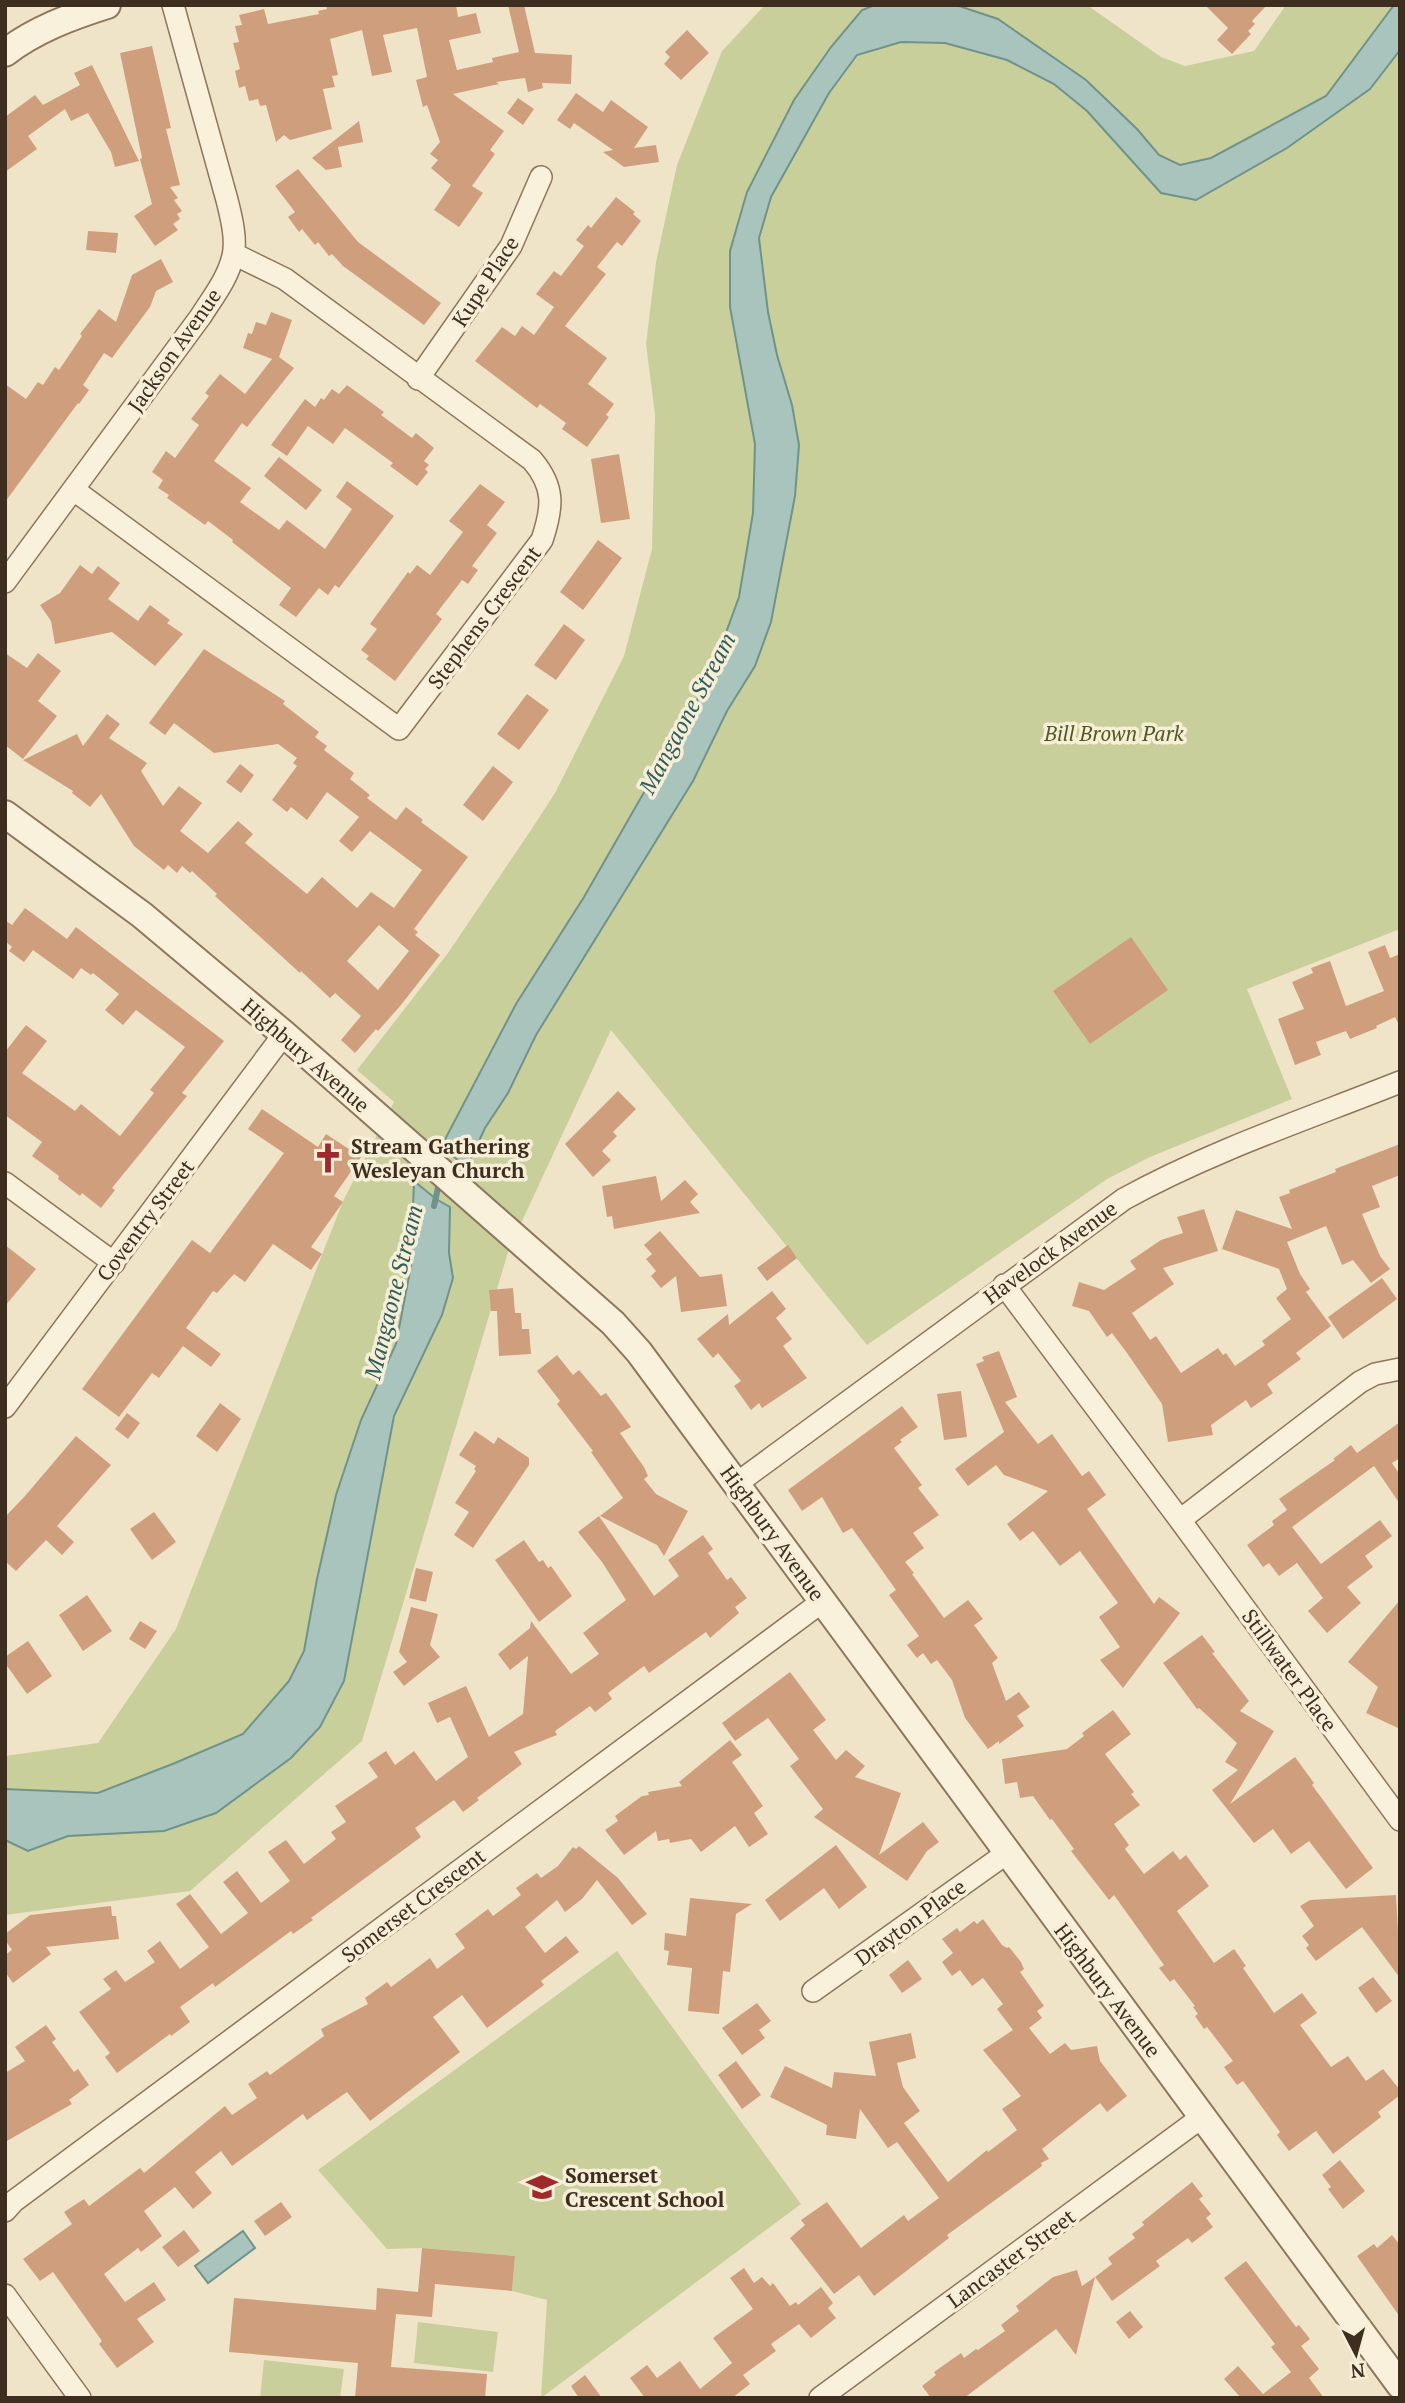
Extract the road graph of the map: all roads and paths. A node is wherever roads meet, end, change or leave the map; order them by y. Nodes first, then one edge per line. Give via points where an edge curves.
1 (107, 5) edge
2 (173, 5) edge
3 (5, 53) edge
4 (541, 177) dead end
5 (234, 254) junction
6 (418, 379) junction
7 (74, 489) junction
8 (5, 582) edge
9 (5, 814) edge
10 (284, 1034) junction
11 (1400, 1082) edge
12 (5, 1183) edge
13 (114, 1263) junction
14 (1004, 1285) junction
15 (1400, 1368) edge
16 (5, 1407) edge
17 (736, 1484) junction
18 (1181, 1520) junction
19 (823, 1601) junction
20 (1400, 1820) edge
21 (1007, 1853) junction
22 (813, 1992) dead end
23 (1202, 2117) junction
24 (5, 2211) edge
25 (5, 2295) edge
26 (1400, 2385) edge
27 (80, 2398) edge
28 (820, 2398) edge

1 - 3 street via 66,20
2 - 5 street, Jackson Avenue via 227,200
4 - 6 street, Kupe Place via 512,246
5 - 6 street, Stephens Crescent via 285,279
5 - 7 street, Jackson Avenue via 201,316
6 - 7 street, Stephens Crescent via 532,460 546,480 551,506 542,540 400,729
7 - 8 street, Jackson Avenue
9 - 10 street, Highbury Avenue via 142,915
10 - 13 street, Coventry Street
10 - 17 street, Highbury Avenue via 613,1323
11 - 14 street, Havelock Avenue via 1157,1181 1095,1218
12 - 13 street
13 - 16 street, Coventry Street
14 - 17 street, Havelock Avenue
14 - 18 street, Stillwater Place
15 - 18 street via 1360,1382
17 - 19 street, Highbury Avenue
18 - 20 street, Stillwater Place
19 - 21 street, Highbury Avenue
19 - 24 street, Somerset Crescent
21 - 22 street, Drayton Place
21 - 23 street, Highbury Avenue
23 - 26 street, Highbury Avenue
23 - 28 street, Lancaster Street
25 - 27 street

